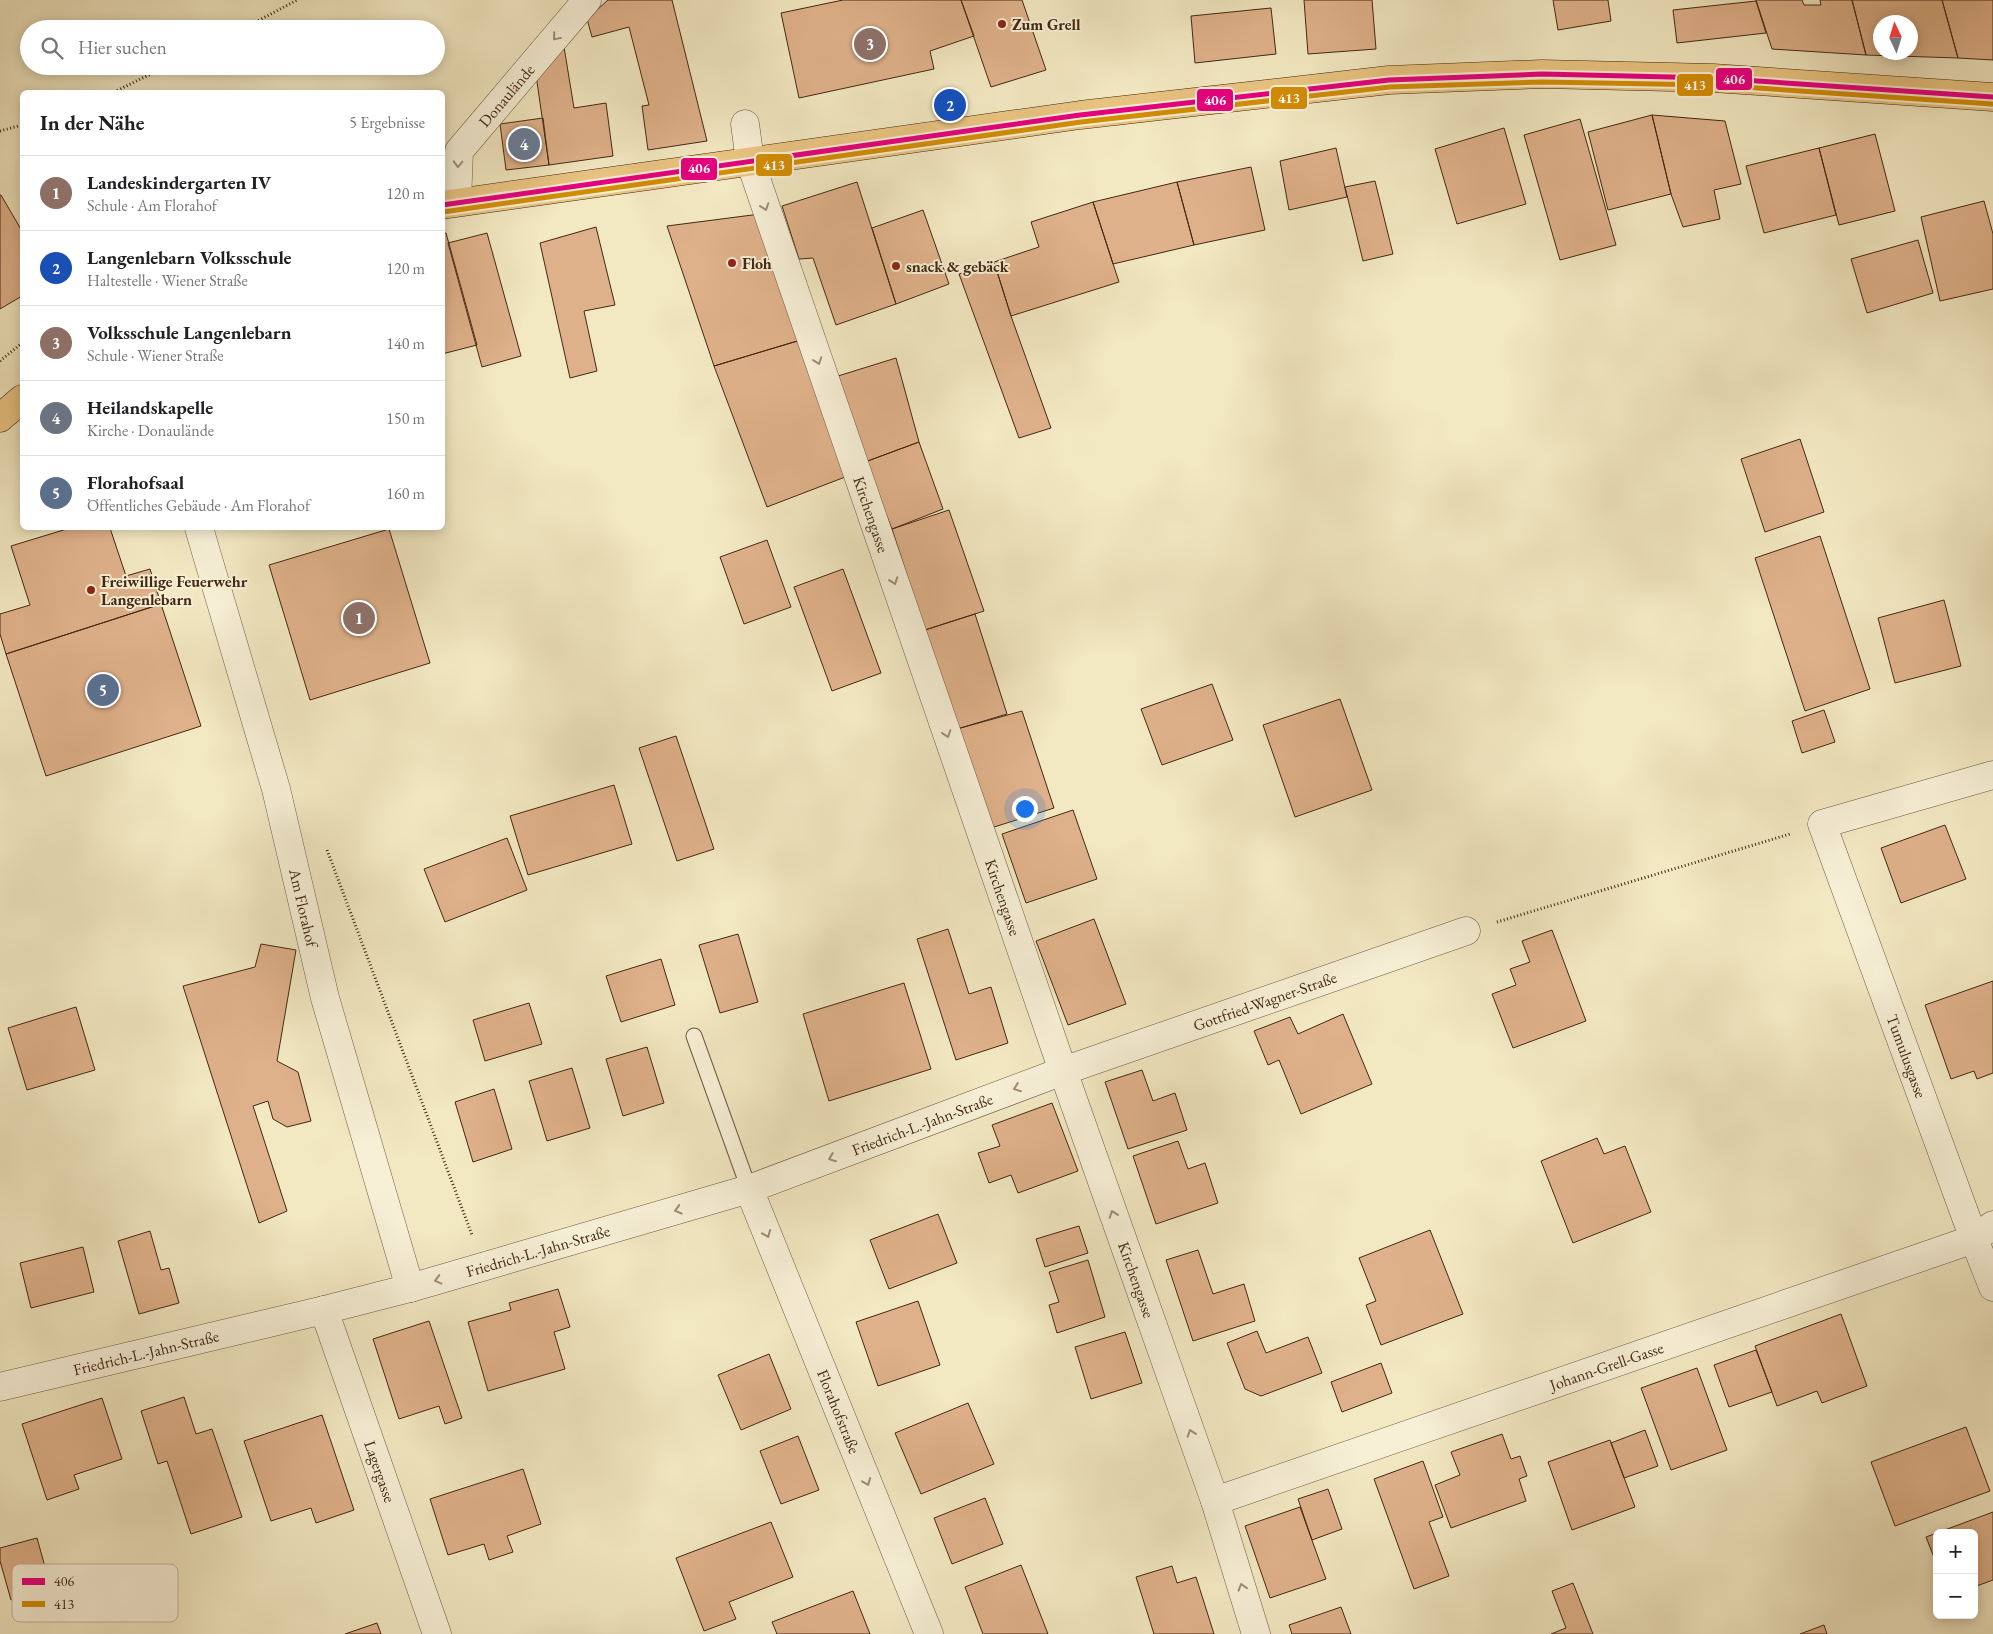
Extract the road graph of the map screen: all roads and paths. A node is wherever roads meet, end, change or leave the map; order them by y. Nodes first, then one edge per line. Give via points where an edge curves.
1 (297, 0) edge
2 (587, 0) edge
3 (260, 20) edge
4 (149, 75) edge
5 (119, 90) edge
6 (1993, 98) edge
7 (745, 124) dead end
8 (20, 126) edge
9 (0, 131) edge
10 (750, 161) junction
11 (450, 204) edge
12 (20, 345) edge
13 (0, 361) edge
14 (20, 401) edge
15 (0, 418) edge
16 (200, 530) edge
17 (1993, 775) edge
18 (1822, 824) junction
19 (327, 849) dead end
20 (1466, 931) joint
21 (694, 1036) dead end
22 (1062, 1070) junction
23 (749, 1189) junction
24 (1983, 1232) edge
25 (484, 1267) junction
26 (1993, 1287) edge
27 (410, 1288) junction
28 (324, 1310) junction
29 (0, 1387) edge
30 (1214, 1501) junction
31 (437, 1634) edge
32 (929, 1634) edge
33 (1256, 1634) edge

1 - 3 path
2 -> 11 street, Donaulände via 459,151
4 - 5 path
6 - 10 main road via 1713,78 1542,74 1389,80 1071,116
7 - 10 street, Kirchengasse
8 - 9 path
10 - 11 main road
10 -> 22 street, Kirchengasse
12 - 13 path
14 - 15 main road
16 - 27 street, Am Florahof via 276,789 325,998
17 - 18 street
18 - 20 path
18 - 24 street, Tumulusgasse
19 - 25 path
20 - 22 street, Gottfried-Wagner-Straße
21 - 23 lane
22 -> 23 street, Friedrich-L.-Jahn-Straße
30 -> 22 street, Kirchengasse
23 -> 25 street, Friedrich-L.-Jahn-Straße
23 -> 32 street, Florahofstraße
24 - 26 street, Tumulusgasse
24 - 30 street, Johann-Grell-Gasse
25 -> 27 street, Friedrich-L.-Jahn-Straße
27 - 28 street, Friedrich-L.-Jahn-Straße
28 - 29 street, Friedrich-L.-Jahn-Straße
28 - 31 street, Lagergasse
33 -> 30 street, Kirchengasse

